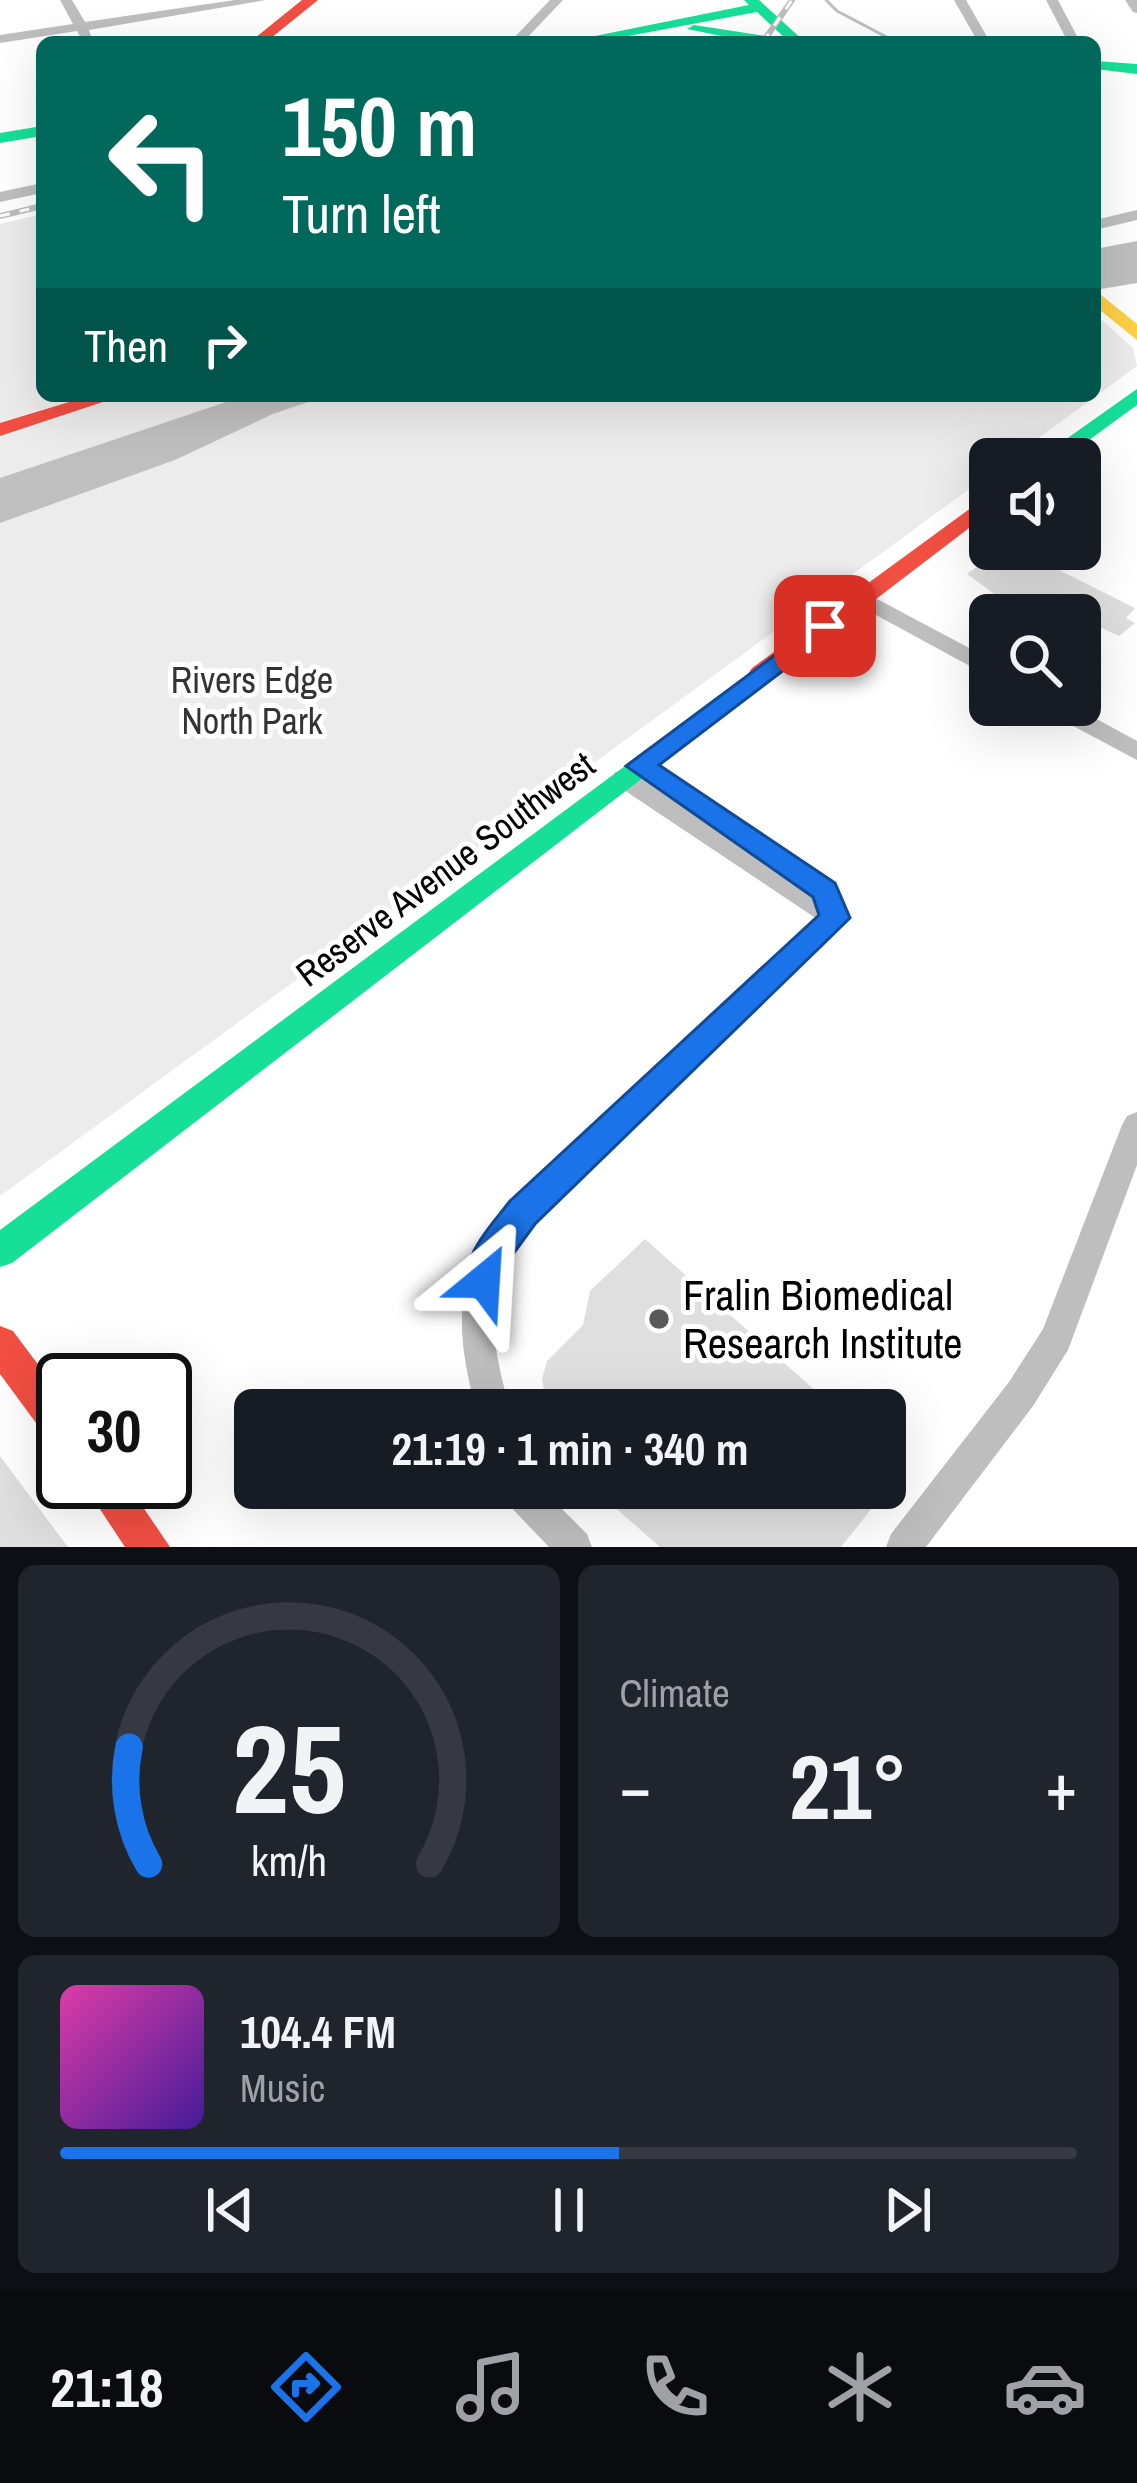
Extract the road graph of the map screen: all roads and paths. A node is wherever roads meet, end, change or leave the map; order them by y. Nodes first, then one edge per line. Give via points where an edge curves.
1 (66, 0) edge
2 (260, 0) edge
3 (310, 0) edge
4 (557, 0) edge
5 (960, 0) edge
6 (1052, 0) edge
7 (1131, 0) edge
8 (762, 3) edge
9 (278, 9) edge
10 (1137, 9) edge
11 (80, 27) junction
12 (631, 32) junction
13 (85, 36) edge
14 (261, 36) edge
15 (522, 36) edge
16 (607, 36) edge
17 (675, 36) edge
18 (740, 36) edge
19 (792, 36) edge
20 (813, 36) edge
21 (981, 36) edge
22 (1072, 36) edge
23 (0, 39) edge
24 (1101, 63) edge
25 (1137, 66) edge
26 (36, 132) edge
27 (0, 138) edge
28 (36, 189) edge
29 (0, 197) edge
30 (1137, 215) edge
31 (1101, 224) edge
32 (1101, 302) edge
33 (1137, 334) edge
34 (1137, 395) edge
35 (91, 402) edge
36 (0, 430) edge
37 (1078, 438) edge
38 (969, 517) edge
39 (862, 598) junction
40 (969, 658) edge
41 (1091, 726) edge
42 (1137, 752) edge
43 (632, 772) junction
44 (1137, 1125) edge
45 (0, 1251) edge
46 (0, 1345) edge
47 (487, 1389) edge
48 (36, 1394) edge
49 (122, 1509) edge
50 (537, 1509) edge
51 (150, 1547) edge
52 (574, 1547) edge
53 (904, 1547) edge

1 - 11 street
2 - 11 street
3 - 9 main road
4 - 15 street
5 - 21 street
6 - 22 street
7 - 10 street
8 - 12 main road
8 - 19 main road
8 - 20 main road
9 - 14 main road
11 - 13 street
11 - 23 street
12 - 16 main road
12 - 17 main road
12 - 18 main road
24 - 25 main road
26 - 27 main road
28 - 29 street
30 - 31 street
32 - 33 main road
34 - 37 main road
35 - 36 main road
38 - 39 main road, Reserve Avenue Southwest
39 - 40 street
39 - 43 main road, Reserve Avenue Southwest
41 - 42 street
43 - 45 main road, Reserve Avenue Southwest
43 - 47 street via 835,918 522,1213 489,1258 478,1302
44 - 53 street via 1056,1340
46 - 48 main road
49 - 51 main road
50 - 52 street

